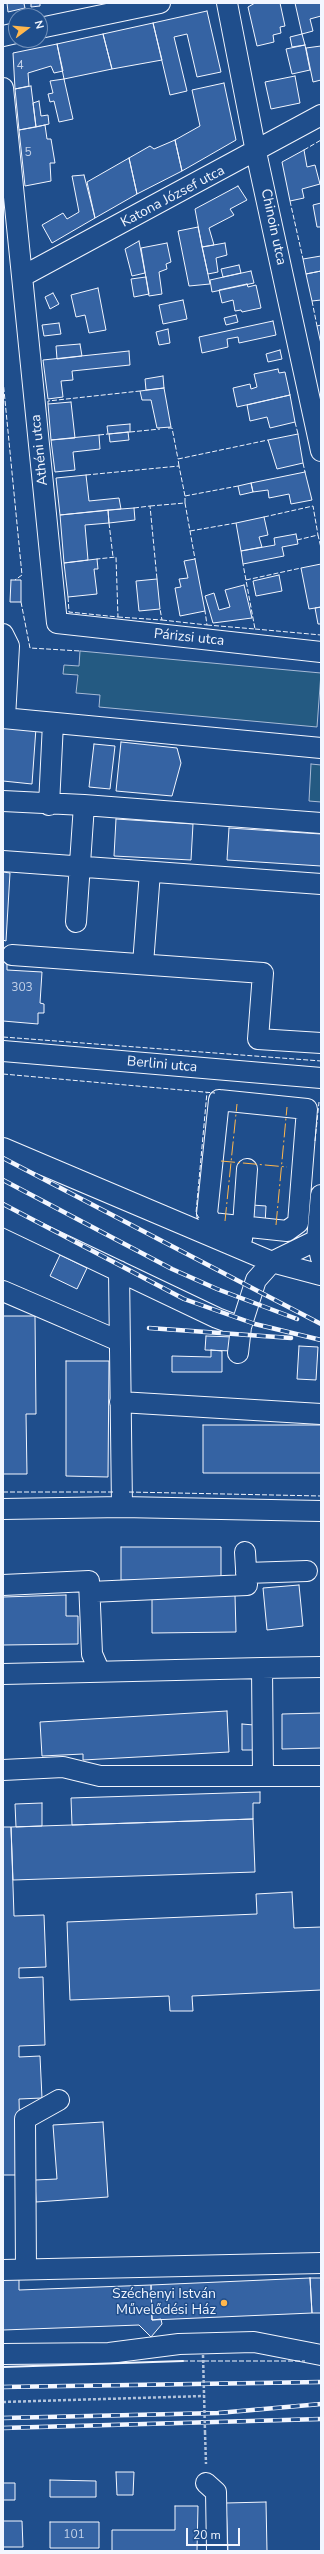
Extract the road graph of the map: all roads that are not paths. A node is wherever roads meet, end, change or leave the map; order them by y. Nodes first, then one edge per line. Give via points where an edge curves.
1 (160, 3) edge
2 (227, 3) edge
3 (48, 26) edge
4 (3, 88) edge
5 (321, 115) edge
6 (256, 152) junction
7 (23, 276) junction
8 (321, 451) edge
9 (57, 623) joint
10 (3, 634) edge
11 (321, 652) edge
12 (4, 718) edge
13 (53, 723) junction
14 (321, 748) edge
15 (3, 801) edge
16 (84, 804) junction
17 (49, 805) junction
18 (321, 823) edge
19 (3, 861) edge
20 (79, 867) junction
21 (150, 872) junction
22 (321, 884) edge
23 (76, 922) dead end
24 (12, 955) dead end
25 (143, 964) junction
26 (321, 1043) edge
27 (3, 1051) edge
28 (321, 1078) edge
29 (3, 1148) edge
30 (247, 1168) dead end
31 (321, 1195) edge
32 (3, 1216) edge
33 (243, 1226) junction
34 (242, 1249) junction
35 (319, 1249) edge
36 (272, 1262) junction
37 (119, 1271) junction
38 (321, 1276) edge
39 (3, 1291) edge
40 (241, 1327) junction
41 (119, 1341) junction
42 (238, 1353) dead end
43 (120, 1402) junction
44 (321, 1414) edge
45 (122, 1507) junction
46 (3, 1509) edge
47 (321, 1511) edge
48 (245, 1552) dead end
49 (307, 1571) dead end
50 (246, 1573) junction
51 (3, 1585) edge
52 (90, 1592) junction
53 (321, 1667) edge
54 (262, 1668) junction
55 (99, 1670) junction
56 (3, 1674) edge
57 (3, 1770) edge
58 (264, 1776) junction
59 (321, 1776) edge
60 (59, 2100) dead end
61 (321, 2263) edge
62 (26, 2269) junction
63 (3, 2270) edge
64 (3, 2354) edge
65 (321, 2355) edge
66 (206, 2483) road end
67 (217, 2551) edge

1 - 3 street
2 - 6 street, Chinoin utca
4 - 7 street, Athéni utca
5 - 6 street, Katona József utca
6 - 7 street, Katona József utca
6 - 8 street, Chinoin utca
7 - 9 street, Athéni utca
9 - 11 street, Párizsi utca
10 - 12 street via 10,646
12 - 13 street
13 - 14 street
13 - 17 street
15 - 17 street
16 - 17 street
16 - 18 street
16 - 20 street
19 - 20 street
20 - 21 street
20 - 23 street
21 - 22 street
21 - 25 street
24 - 25 street
25 - 26 street via 263,972 258,1039
27 - 28 street, Berlini utca
29 - 34 street
30 - 33 street
31 - 35 street
32 - 37 street
33 - 33 street via 212,1223 207,1214 219,1100 307,1109 298,1223 287,1231
33 - 34 street
34 - 36 street
35 - 36 street
36 - 38 street
36 - 40 street via 256,1280
37 - 40 street
37 - 41 street
39 - 41 street
40 - 42 street
41 - 43 street
43 - 44 street
43 - 45 street
45 - 46 street
45 - 47 street
48 - 50 street
49 - 50 street
50 - 52 street via 247,1585
51 - 52 street via 89,1581
52 - 55 street via 92,1654
53 - 54 street
54 - 55 street
54 - 58 street
55 - 56 street
57 - 58 street via 63,1767 100,1776
58 - 59 street
60 - 62 street via 25,2119
61 - 62 street
62 - 63 street
64 - 65 street via 109,2353 179,2344 254,2342
66 - 67 street via 216,2492

